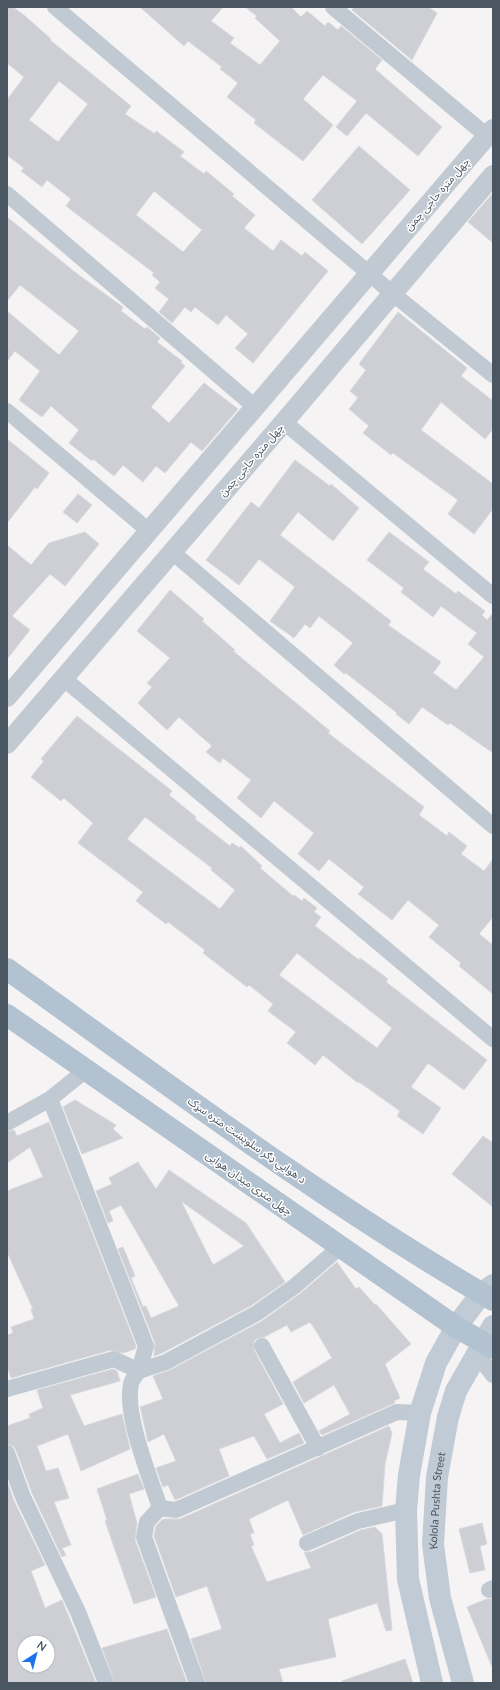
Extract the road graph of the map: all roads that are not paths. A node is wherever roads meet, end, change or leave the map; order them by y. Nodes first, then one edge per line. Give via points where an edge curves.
1 (55, 7) edge
2 (333, 7) edge
3 (490, 132) edge
4 (493, 175) edge
5 (7, 194) edge
6 (369, 273) junction
7 (392, 293) junction
8 (493, 375) edge
9 (255, 407) junction
10 (7, 411) edge
11 (284, 422) junction
12 (149, 531) junction
13 (171, 551) junction
14 (493, 596) edge
15 (63, 678) junction
16 (9, 690) edge
17 (7, 744) edge
18 (493, 826) edge
19 (7, 969) edge
20 (7, 1015) edge
21 (493, 1038) edge
22 (86, 1070) junction
23 (50, 1099) junction
24 (7, 1124) edge
25 (340, 1247) junction
26 (489, 1293) edge
27 (456, 1327) junction
28 (486, 1342) edge
29 (262, 1346) dead end
30 (139, 1371) junction
31 (493, 1375) edge
32 (7, 1390) edge
33 (420, 1413) junction
34 (318, 1448) junction
35 (7, 1453) edge
36 (160, 1508) junction
37 (406, 1510) junction
38 (307, 1543) dead end
39 (106, 1683) edge
40 (196, 1683) edge
41 (432, 1683) edge
42 (463, 1683) edge

1 - 6 street
2 - 3 street
3 - 6 street, چهل متره حاجی چمن
4 - 7 street, چهل متره حاجی چمن
5 - 9 street
6 - 7 street
6 - 9 street, چهل متره حاجی چمن
7 - 8 street
7 - 11 street, چهل متره حاجی چمن
9 - 12 street, چهل متره حاجی چمن
10 - 12 street
11 - 13 street, چهل متره حاجی چمن
11 - 14 street
12 - 16 street, چهل متره حاجی چمن
13 - 15 street, چهل متره حاجی چمن
13 - 18 street
15 - 17 street, چهل متره حاجی چمن
15 - 21 street
19 - 26 main road, د هوايي ډګر سلویښت متره سړک via 337,1203 433,1266
20 - 22 main road, چهل متری میدان هوایی
22 - 23 street
22 - 25 main road, چهل متری میدان هوایی
23 - 24 street
23 - 30 street via 146,1346
25 - 27 main road, چهل متری میدان هوایی
25 - 30 street via 295,1286 256,1314 166,1362
26 - 27 main road
27 - 28 main road, چهل متری میدان هوایی
27 - 33 main road via 436,1363
28 - 31 street
28 - 42 main road, Kolola Pushta Street via 456,1391 448,1417 437,1477 433,1544 440,1598
29 - 34 street
30 - 32 street via 114,1359
30 - 36 street via 131,1383 130,1408
33 - 34 street via 397,1412
33 - 37 main road
34 - 36 street via 176,1510
35 - 39 street via 23,1497 78,1612
36 - 40 street via 147,1522 144,1537
37 - 38 street via 358,1521
37 - 41 main road via 408,1579

